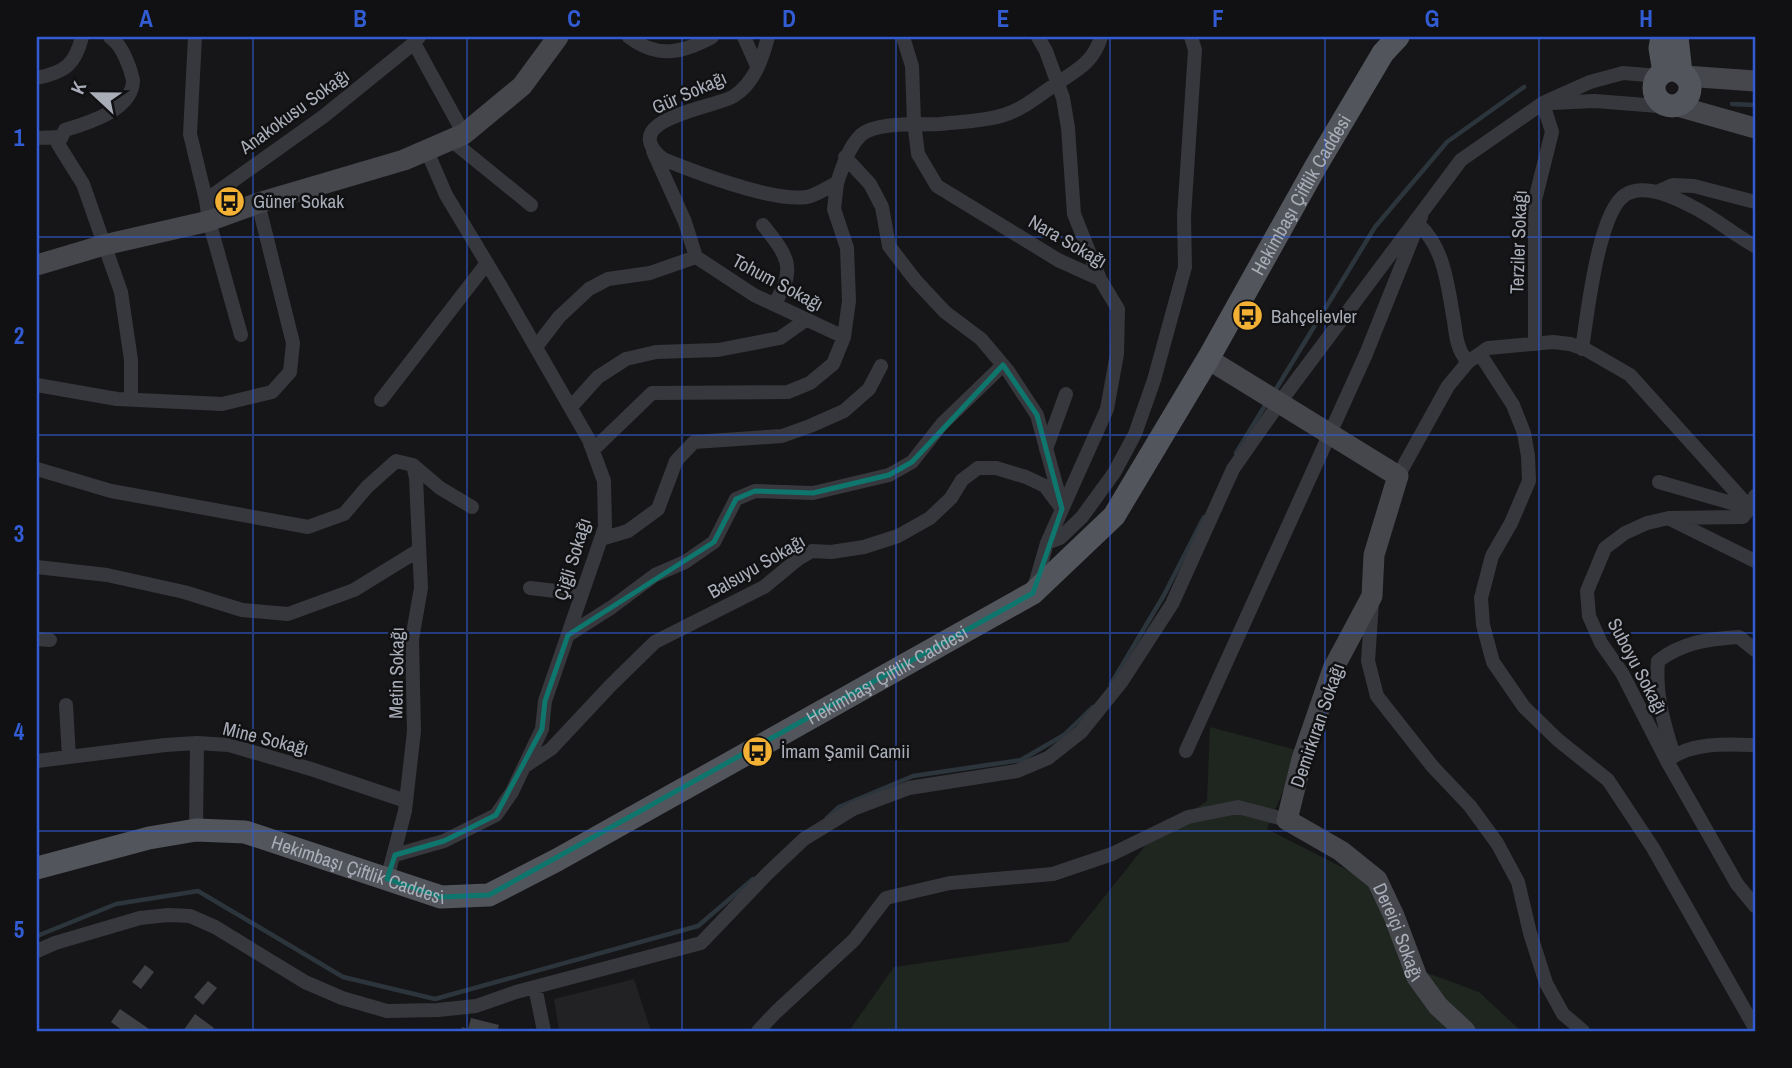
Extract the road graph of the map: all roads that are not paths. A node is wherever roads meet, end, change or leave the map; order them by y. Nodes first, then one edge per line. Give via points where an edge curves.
1 (82, 37) edge
2 (110, 37) edge
3 (195, 37) edge
4 (558, 37) edge
5 (629, 37) edge
6 (712, 37) edge
7 (744, 37) edge
8 (768, 37) edge
9 (903, 37) edge
10 (1038, 37) edge
11 (1101, 37) edge
12 (1191, 37) edge
13 (1398, 37) edge
14 (1662, 37) edge
15 (1677, 37) edge
16 (417, 40) edge
17 (757, 66) junction
18 (1672, 74) junction
19 (37, 78) edge
20 (1755, 81) edge
21 (1058, 82) junction
22 (1543, 103) junction
23 (1674, 106) junction
24 (914, 122) junction
25 (1755, 128) edge
26 (60, 137) junction
27 (458, 137) junction
28 (37, 138) edge
29 (427, 151) junction
30 (653, 151) junction
31 (845, 157) junction
32 (837, 183) junction
33 (1657, 192) junction
34 (1755, 202) edge
35 (258, 203) junction
36 (531, 205) dead end
37 (1425, 205) junction
38 (208, 210) junction
39 (763, 225) dead end
40 (1419, 225) junction
41 (104, 245) junction
42 (1755, 246) edge
43 (696, 257) junction
44 (487, 262) junction
45 (37, 265) edge
46 (1100, 279) junction
47 (774, 304) junction
48 (807, 319) junction
49 (242, 335) dead end
50 (844, 337) junction
51 (1535, 344) junction
52 (536, 347) junction
53 (1582, 349) junction
54 (1474, 358) junction
55 (1208, 359) junction
56 (1003, 365) junction
57 (881, 366) dead end
58 (37, 385) edge
59 (1066, 394) dead end
60 (1272, 397) junction
61 (131, 400) junction
62 (381, 400) dead end
63 (570, 407) junction
64 (1331, 433) junction
65 (1046, 449) junction
66 (593, 450) junction
67 (413, 465) junction
68 (37, 469) edge
69 (1398, 476) junction
70 (1659, 482) dead end
71 (1753, 502) edge
72 (472, 507) dead end
73 (1062, 509) junction
74 (1669, 518) junction
75 (601, 539) junction
76 (1047, 543) junction
77 (419, 550) junction
78 (1755, 561) edge
79 (37, 566) edge
80 (530, 589) dead end
81 (1033, 593) junction
82 (582, 594) junction
83 (1372, 596) junction
84 (568, 635) junction
85 (1755, 650) edge
86 (66, 705) dead end
87 (197, 743) junction
88 (1755, 745) edge
89 (1186, 751) dead end
90 (69, 757) junction
91 (1671, 759) junction
92 (37, 761) edge
93 (524, 766) junction
94 (406, 801) junction
95 (1287, 820) junction
96 (196, 830) junction
97 (395, 855) junction
98 (37, 868) edge
99 (387, 879) junction
100 (1755, 906) edge
101 (37, 951) edge
102 (535, 987) junction
103 (1755, 1028) edge
104 (544, 1031) edge
105 (758, 1031) edge
106 (1465, 1031) edge
107 (1583, 1031) edge

1 - 19 street via 77,57 65,69
2 - 26 street via 127,58 133,79 125,100 112,111 65,130
3 - 38 street via 190,134
4 - 27 street via 522,86
5 - 6 street via 645,49 666,52 692,48
7 - 17 street
8 - 17 street, Gür Sokağı
9 - 24 street, Nara Sokağı via 912,66
10 - 21 street
11 - 21 street via 1088,63
12 - 76 street via 1195,50 1185,267 1154,380 1135,434 1114,472 1082,517 1060,538
13 - 55 main road, Hekimbaşı Çiftlik Caddesi via 1383,53 1316,166
14 - 18 main road via 1660,48
15 - 18 main road
16 - 27 street
16 - 38 street, Anakokusu Sokağı
17 - 30 street, Gür Sokağı via 752,80 733,97 656,126 649,141
18 - 20 street
18 - 22 street via 1623,73
18 - 23 main road via 1654,86 1660,102
21 - 24 street via 1030,104 1002,116 938,124
21 - 46 street via 1068,128 1074,214
22 - 23 street
22 - 37 street via 1461,160
22 - 51 street, Terziler Sokağı via 1552,131 1535,200
23 - 25 street
24 - 31 street via 862,134
24 - 46 street, Nara Sokağı via 918,154 937,186 1058,260
26 - 28 street
26 - 41 street via 58,144 83,184
27 - 29 street
27 - 36 street
29 - 35 street
29 - 44 street, Çiğli Sokağı via 446,195
30 - 32 street via 663,159 736,185 786,196 808,197
30 - 43 street
31 - 32 street
31 - 56 street via 870,184 882,207 889,246 945,312 981,340
32 - 50 street via 834,209 847,248 849,302
33 - 34 street via 1673,185 1694,186
33 - 42 street via 1692,206
33 - 53 street via 1639,190 1624,195 1613,208 1600,244
35 - 38 street
35 - 61 street via 293,343 290,372 271,391 222,404
37 - 40 street
37 - 60 street
38 - 41 street
38 - 49 street
39 - 47 street via 781,247 788,274 786,287
40 - 54 street via 1439,256 1457,344
40 - 64 street
41 - 45 street
41 - 61 street via 121,292 131,360
43 - 47 street, Tohum Sokağı
43 - 52 street via 650,273 608,279 589,289
44 - 52 street, Çiğli Sokağı
44 - 62 street
46 - 73 street, Nara Sokağı via 1118,309 1107,409
47 - 48 street, Tohum Sokağı
48 - 50 street, Tohum Sokağı
48 - 63 street via 780,338 718,350 656,352 626,359 598,377
50 - 66 street via 833,364 810,383 788,392 652,393
51 - 53 street via 1570,344
51 - 54 street via 1488,348
52 - 63 street, Çiğli Sokağı
53 - 71 street via 1630,375
54 - 69 street via 1448,386
54 - 103 street via 1513,405 1528,456 1528,481 1492,556 1481,598 1493,662 1524,707 1608,780 1653,848
55 - 60 street
55 - 81 main road, Hekimbaşı Çiftlik Caddesi via 1114,516
56 - 65 street via 1037,415
56 - 84 street via 942,424 912,462 889,475 813,493 755,491 736,499 714,542 655,575
57 - 75 street via 869,389 844,411 810,426 782,436 694,442 676,461 658,509 628,531
58 - 61 street
59 - 65 street
60 - 64 street
60 - 102 street via 1233,469 1172,604 1122,681 1081,732 1048,758 1017,771 909,788 853,809 804,839 701,943
63 - 66 street, Çiğli Sokağı
64 - 69 street
64 - 89 street
65 - 73 street
66 - 75 street, Çiğli Sokağı via 604,481 606,527
67 - 68 street via 396,461 344,514 308,527 111,491
67 - 72 street
67 - 77 street, Metin Sokağı
69 - 83 street via 1374,555
70 - 71 street
71 - 74 street, Suboyu Sokağı via 1743,517 1734,519
73 - 76 street, Nara Sokağı
73 - 93 street, Balsuyu Sokağı via 1045,486 996,468 978,468 930,518 898,536 864,547 812,551 764,587 655,642 551,750
74 - 78 street
74 - 91 street, Suboyu Sokağı via 1625,533 1605,548 1587,591 1590,616 1601,643
75 - 82 street, Çiğli Sokağı
76 - 81 street, Nara Sokağı
77 - 79 street via 354,590 288,614 242,610 107,575
77 - 94 street, Metin Sokağı via 421,587 412,639 414,731
80 - 82 street
81 - 99 main road, Hekimbaşı Çiftlik Caddesi via 489,895 441,897
82 - 84 street, Çiğli Sokağı
83 - 95 street, Demirkıran Sokağı via 1333,669
83 - 107 street via 1368,661 1377,696 1497,843 1518,882 1546,983 1563,1014
84 - 93 street, Çiğli Sokağı via 545,701 542,729
85 - 91 street via 1739,637 1700,640 1674,649 1658,661 1659,707
86 - 90 street
87 - 90 street, Mine Sokağı
87 - 94 street, Mine Sokağı via 229,745
87 - 96 street
88 - 91 street via 1692,749
90 - 92 street, Mine Sokağı
91 - 100 street, Suboyu Sokağı via 1737,884
93 - 97 street, Çiğli Sokağı via 496,815 444,841
94 - 97 street, Metin Sokağı
95 - 105 street via 1238,807 1188,817 1112,854 1053,874 950,883 886,898 854,940
95 - 106 street, Dereiçi Sokağı via 1341,851 1377,880 1416,977
96 - 98 main road, Hekimbaşı Çiftlik Caddesi
96 - 99 main road, Hekimbaşı Çiftlik Caddesi via 246,832
97 - 99 street, Metin Sokağı
101 - 102 street via 140,918 190,916 305,982 387,1011 476,1006
102 - 104 street

